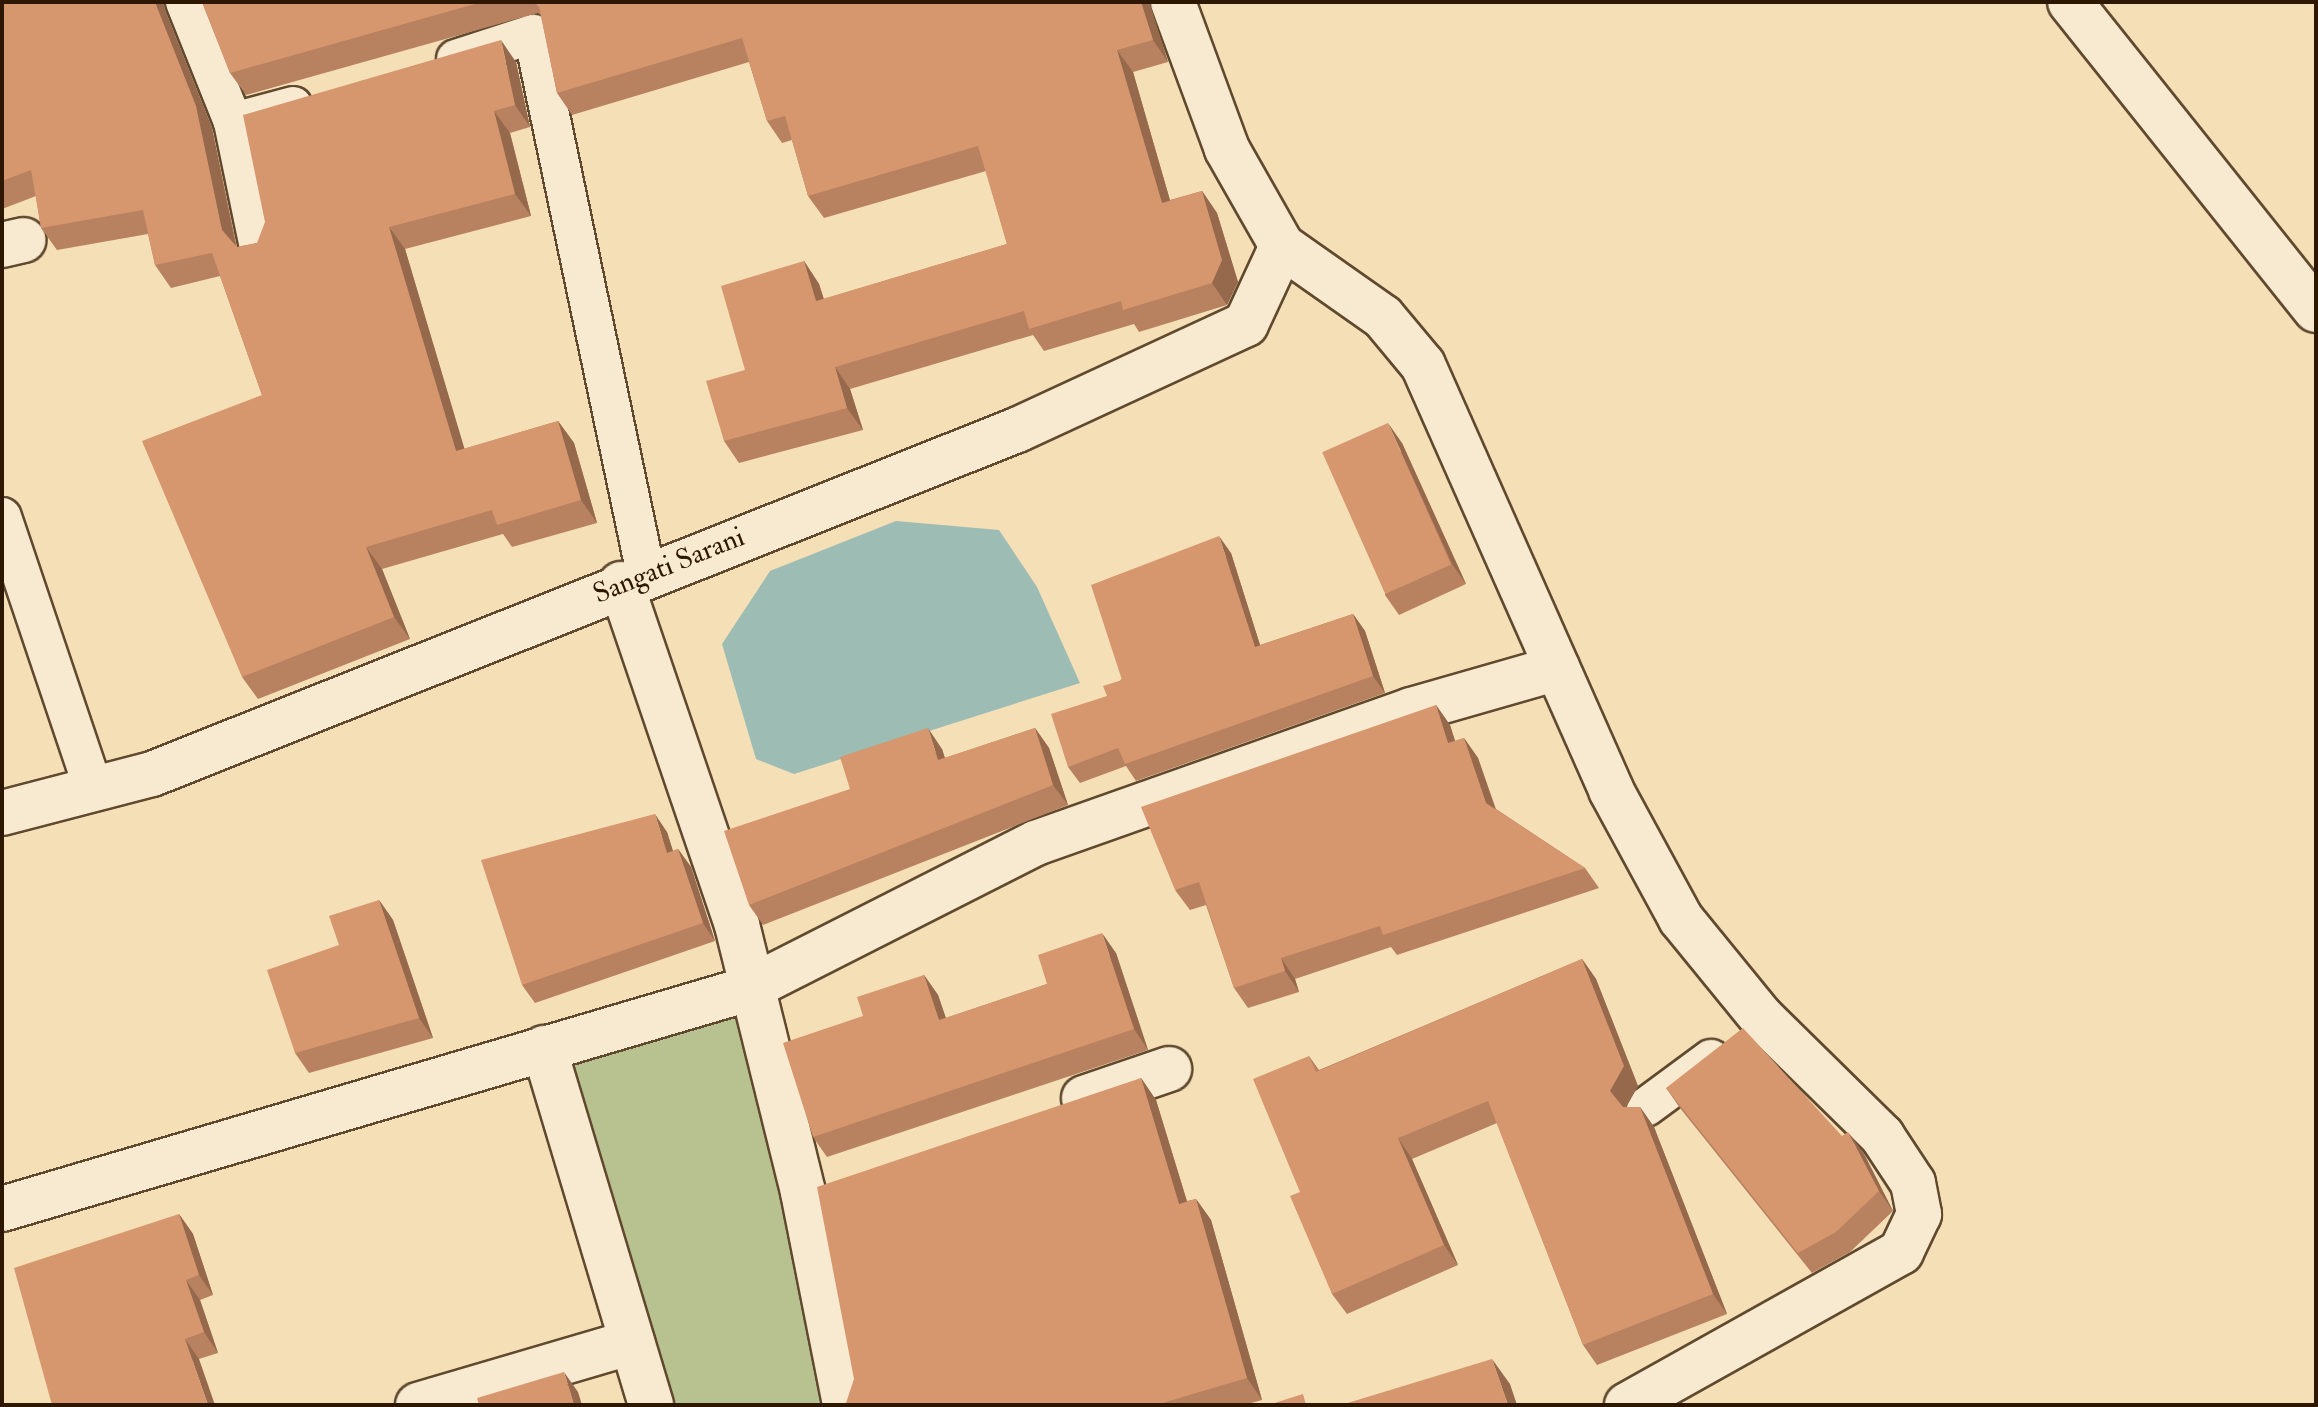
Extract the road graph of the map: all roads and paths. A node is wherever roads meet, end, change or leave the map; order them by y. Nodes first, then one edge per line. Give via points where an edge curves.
1 (185, 2) edge
2 (1173, 2) edge
3 (2070, 2) edge
4 (529, 18) edge
5 (421, 70) edge
6 (336, 94) edge
7 (233, 122) junction
8 (1282, 246) junction
9 (259, 248) edge
10 (2316, 310) edge
11 (2, 517) edge
12 (634, 579) junction
13 (1557, 668) junction
14 (94, 790) junction
15 (2, 813) edge
16 (748, 989) junction
17 (1761, 1017) junction
18 (544, 1048) junction
19 (1169, 1069) dead end
20 (1646, 1107) dead end
21 (1037, 1113) edge
22 (847, 1177) edge
23 (803, 1192) junction
24 (2, 1209) edge
25 (632, 1342) junction
26 (418, 1405) edge
27 (651, 1405) edge
28 (845, 1405) edge
29 (1627, 1405) edge

1 - 7 lane
2 - 8 street via 1227,149
3 - 10 street
4 - 5 lane
4 - 12 lane
6 - 7 lane
7 - 9 lane
8 - 12 street, Sangati Sarani via 1246,324 1017,430
8 - 13 street via 1383,317 1423,365
11 - 14 lane
12 - 14 street, Sangati Sarani via 181,763
12 - 16 street via 737,925
13 - 16 street via 1381,720 1036,843
13 - 17 street via 1611,790 1681,919
14 - 15 street, Sangati Sarani
16 - 18 street
16 - 23 street
17 - 20 lane
17 - 29 street via 1882,1136 1913,1183 1919,1214 1901,1252 1871,1274
18 - 24 street
18 - 25 street
19 - 21 street
22 - 23 street
23 - 28 street
25 - 26 street
25 - 27 street

